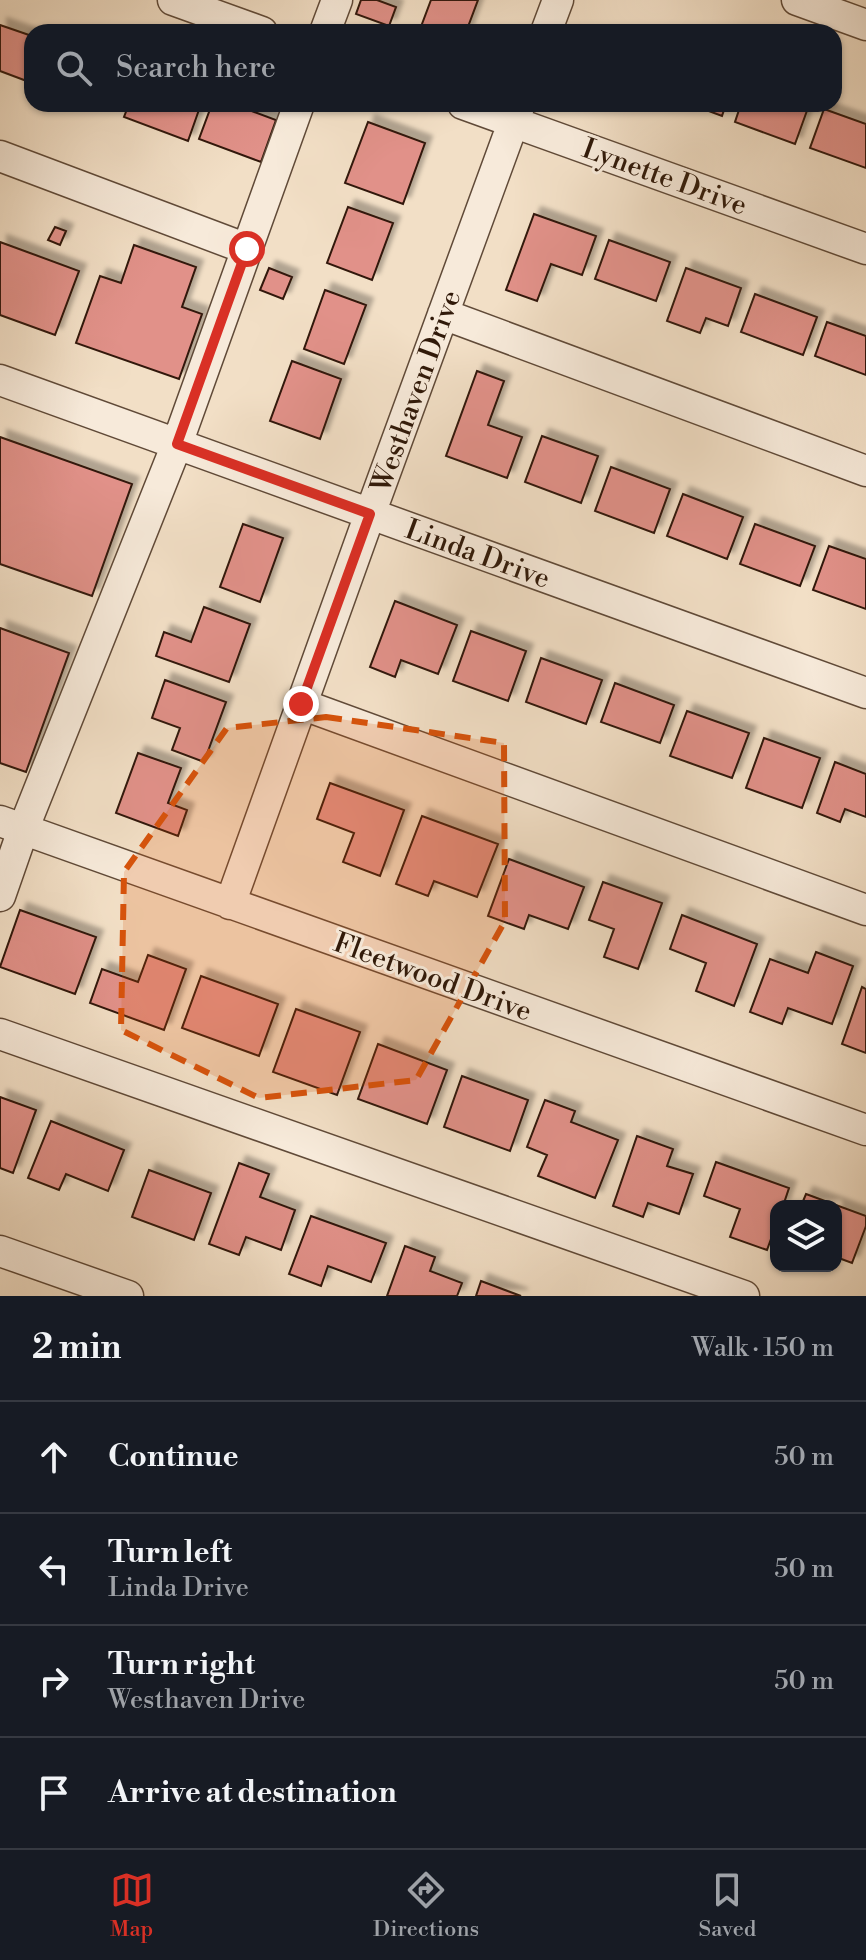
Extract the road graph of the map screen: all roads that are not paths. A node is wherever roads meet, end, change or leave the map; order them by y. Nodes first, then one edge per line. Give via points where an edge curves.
1 (173, 0) edge
2 (337, 0) edge
3 (558, 0) edge
4 (797, 0) edge
5 (240, 24) edge
6 (328, 24) edge
7 (549, 24) edge
8 (866, 25) edge
9 (296, 112) edge
10 (517, 113) edge
11 (0, 156) edge
12 (247, 249) junction
13 (866, 249) edge
14 (443, 314) junction
15 (0, 380) edge
16 (177, 444) junction
17 (866, 471) edge
18 (370, 514) junction
19 (866, 693) edge
20 (301, 704) junction
21 (12, 825) edge
22 (0, 896) edge
23 (230, 904) junction
24 (866, 910) edge
25 (0, 1034) edge
26 (866, 1130) edge
27 (0, 1251) edge
28 (128, 1296) edge
29 (744, 1296) edge

1 - 5 street
2 - 6 street
3 - 7 street
4 - 8 street
9 - 12 street
10 - 13 street, Lynette Drive
10 - 14 street, Westhaven Drive
11 - 12 street
12 - 16 street
14 - 17 street
14 - 18 street, Westhaven Drive
15 - 16 street, Linda Drive
16 - 18 street, Linda Drive
16 - 21 street
18 - 19 street, Linda Drive
18 - 20 street, Westhaven Drive
20 - 23 street, Westhaven Drive
20 - 24 street
21 - 22 street
21 - 23 street, Fleetwood Drive
23 - 26 street, Fleetwood Drive
25 - 29 street
27 - 28 street

